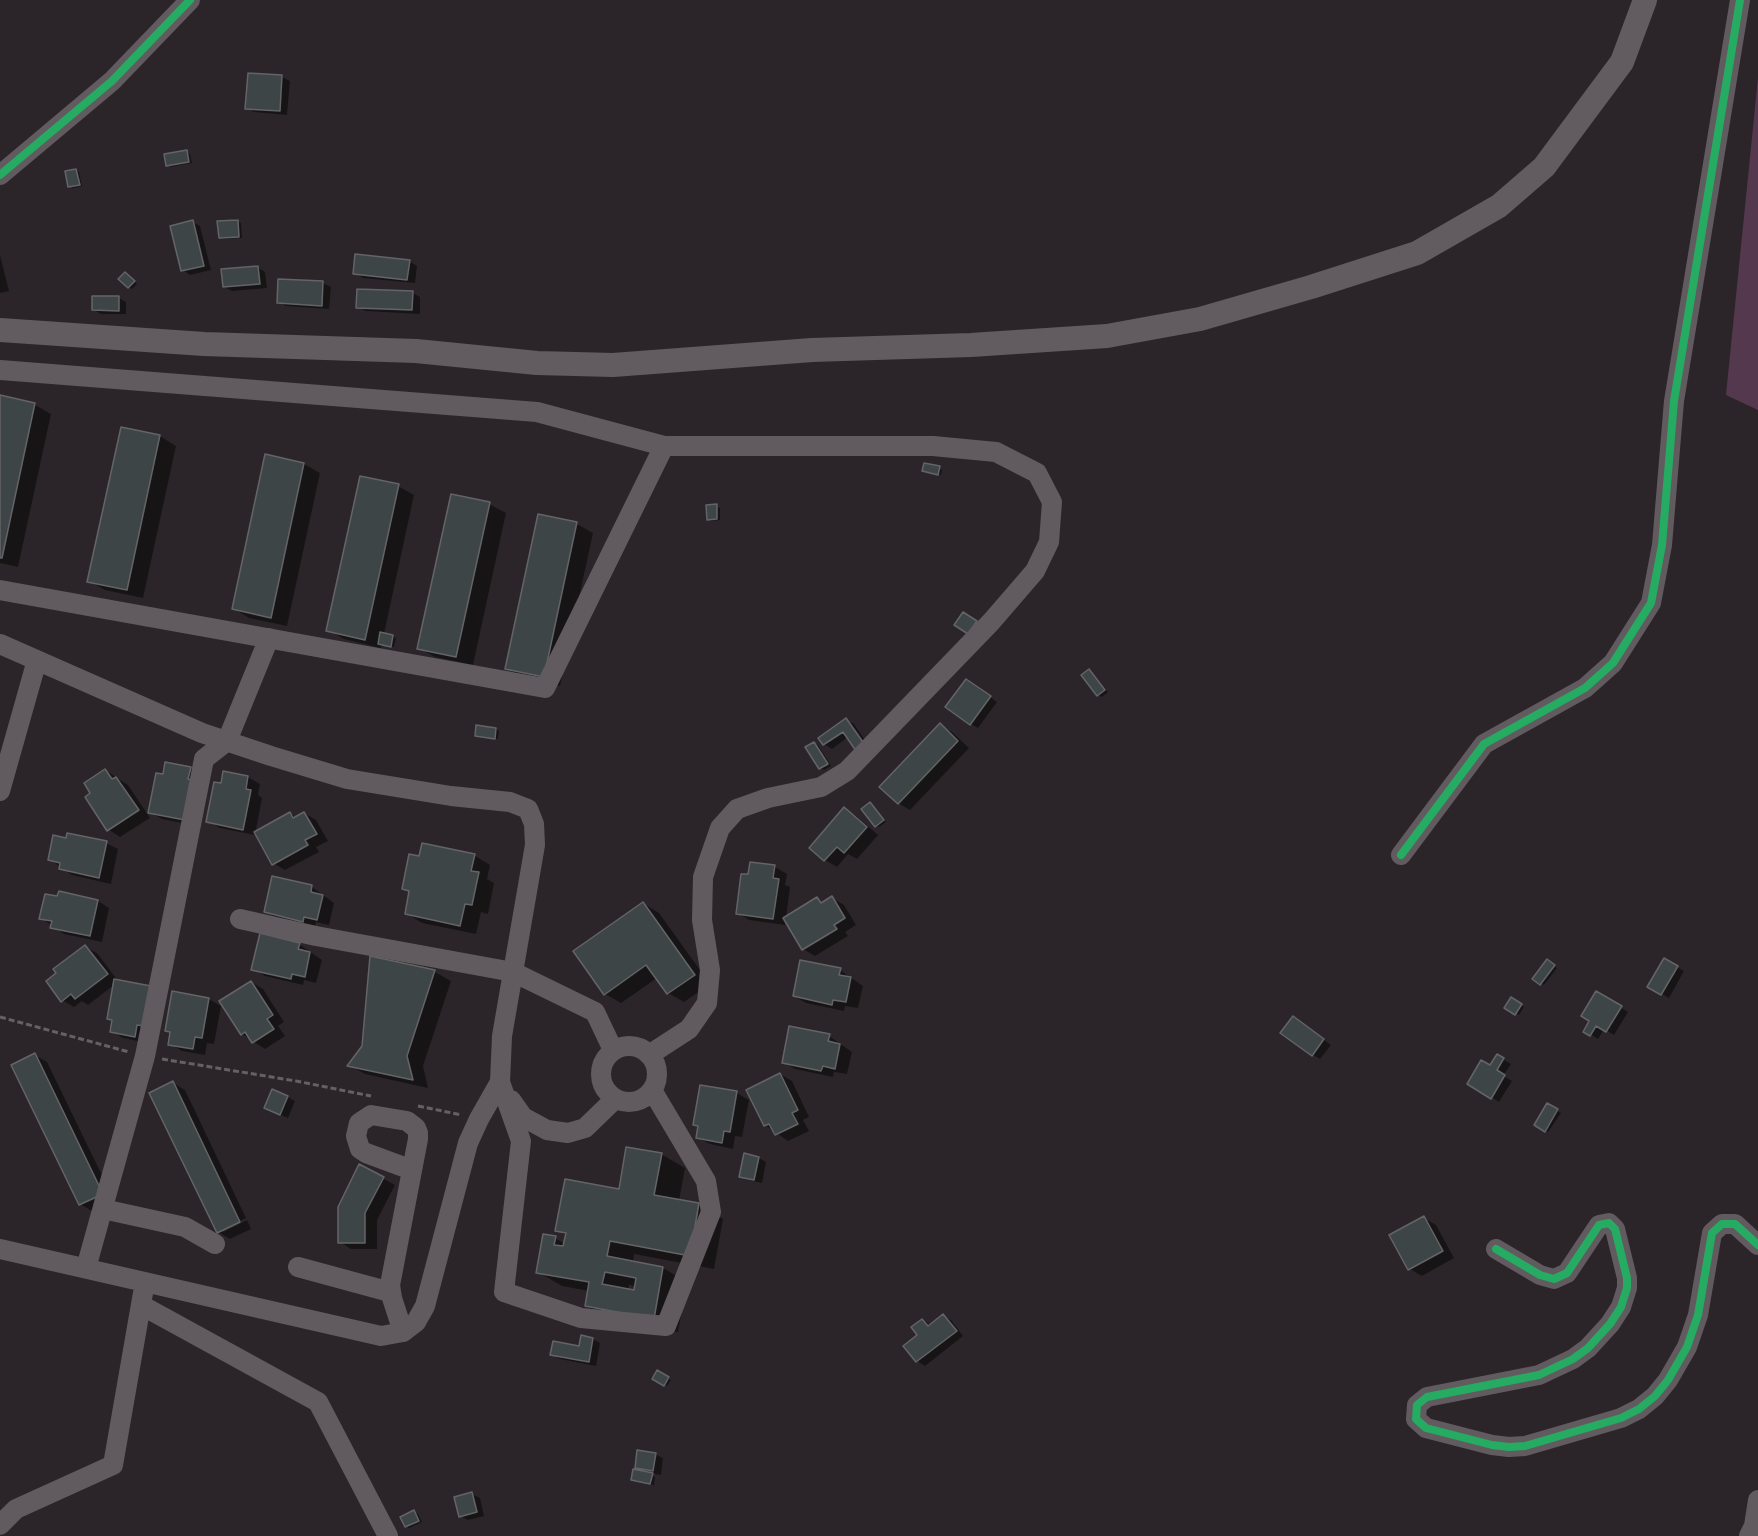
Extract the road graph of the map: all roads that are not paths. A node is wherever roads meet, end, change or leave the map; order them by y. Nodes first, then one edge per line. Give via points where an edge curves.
1 (190, 0) edge
2 (1645, 0) edge
3 (1740, 0) edge
4 (0, 175) edge
5 (0, 330) edge
6 (0, 369) edge
7 (664, 446) junction
8 (0, 590) edge
9 (269, 638) junction
10 (0, 644) edge
11 (37, 660) junction
12 (226, 741) junction
13 (0, 792) edge
14 (1401, 855) dead end
15 (240, 919) dead end
16 (513, 972) junction
17 (613, 1050) junction
18 (649, 1054) junction
19 (500, 1082) junction
20 (652, 1090) junction
21 (615, 1099) junction
22 (412, 1170) dead end
23 (103, 1209) junction
24 (215, 1244) dead end
25 (1758, 1245) edge
26 (0, 1249) edge
27 (1496, 1249) dead end
28 (298, 1267) dead end
29 (86, 1268) junction
30 (145, 1282) junction
31 (390, 1292) junction
32 (141, 1305) junction
33 (403, 1332) junction
34 (1758, 1500) edge
35 (0, 1524) edge
36 (388, 1536) edge
37 (1749, 1536) edge

1 - 4 street via 112,81
2 - 5 main road via 1622,62 1544,167 1499,206 1417,253 1200,319 1107,336 613,364 537,363 416,351 204,344
3 - 14 street via 1674,401 1662,545 1651,603 1612,663 1585,688 1485,744
6 - 7 street via 537,412
7 - 9 street via 545,688
7 - 18 street via 933,446 996,452 1037,473 1053,502 1049,542 1035,571 847,771 820,787 737,809 720,828 703,878 702,920 710,970 707,1002 689,1029
8 - 9 street
9 - 12 street
10 - 11 street
11 - 12 street
11 - 13 street
12 - 16 street via 347,778 510,802 528,809 534,824 535,845
12 - 23 street via 204,759 145,1056
15 - 16 street
16 - 17 street via 595,1012
16 - 19 street via 502,1036
17 - 18 street via 632,1046
17 - 21 street via 600,1075
18 - 20 street via 657,1072
19 - 20 street via 521,1142 504,1292 581,1318 666,1326 711,1212 706,1181
19 - 21 street via 523,1117 547,1130 567,1133 585,1128
19 - 33 street via 468,1143 425,1306 416,1322
20 - 21 street via 636,1101
22 - 31 street
23 - 24 street via 185,1227
23 - 29 street
25 - 27 street via 1735,1224 1722,1224 1712,1233 1690,1339 1668,1380 1639,1409 1611,1422 1509,1447 1426,1428 1416,1419 1417,1405 1428,1397 1539,1375 1573,1359 1610,1324 1621,1307 1627,1278 1615,1229 1609,1223 1599,1225 1572,1268 1554,1279
26 - 29 street
28 - 31 street
29 - 30 street
30 - 32 street
30 - 33 street via 381,1336
31 - 33 street
32 - 35 street via 113,1465 16,1509
32 - 36 street via 318,1402
34 - 37 street

